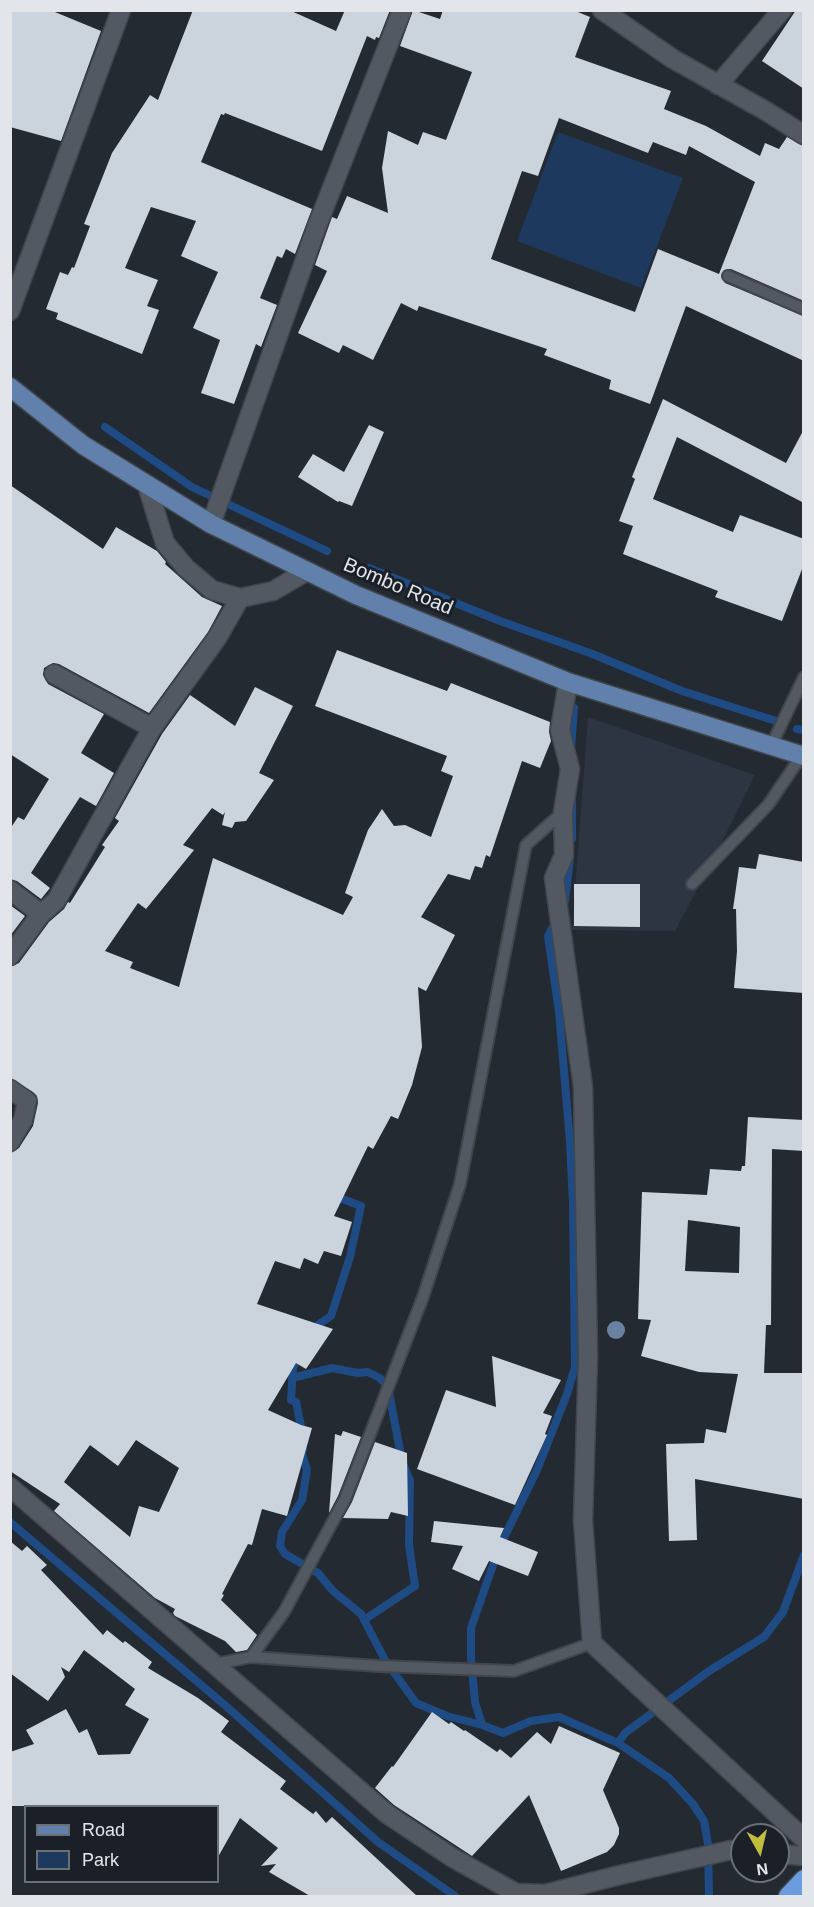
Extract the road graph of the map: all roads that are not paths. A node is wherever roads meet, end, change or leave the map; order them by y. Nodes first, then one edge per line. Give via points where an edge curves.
1 (121, 10) edge
2 (402, 10) edge
3 (602, 10) edge
4 (782, 10) edge
5 (718, 85) junction
6 (804, 135) edge
7 (728, 276) dead end
8 (804, 309) edge
9 (10, 310) edge
10 (10, 387) edge
11 (147, 485) junction
12 (211, 524) junction
13 (308, 571) junction
14 (240, 598) junction
15 (54, 674) dead end
16 (804, 677) edge
17 (568, 682) junction
18 (152, 728) junction
19 (771, 746) junction
20 (803, 756) edge
21 (563, 812) junction
22 (692, 884) dead end
23 (10, 890) edge
24 (41, 914) junction
25 (10, 956) edge
26 (10, 1089) edge
27 (10, 1142) edge
28 (10, 1487) edge
29 (592, 1642) junction
30 (251, 1657) junction
31 (215, 1664) junction
32 (804, 1839) edge
33 (730, 1850) edge
34 (804, 1879) edge
35 (788, 1896) edge

1 - 9 street
2 - 12 street via 317,226
3 - 5 street
4 - 5 street
5 - 6 street
7 - 8 lane
10 - 11 main road, Bombo Road via 83,445
11 - 12 main road, Bombo Road
11 - 14 street via 165,543 212,590
12 - 13 main road, Bombo Road
13 - 14 street via 273,591
13 - 17 main road, Bombo Road via 356,595
14 - 18 street via 217,638
15 - 18 street
16 - 19 lane
17 - 19 main road, Bombo Road
17 - 21 street via 560,730 570,769
18 - 24 street via 56,901
19 - 20 main road, Bombo Road
20 - 22 lane via 768,805
21 - 29 street via 564,855 554,878 583,1087 588,1357 583,1520
21 - 30 lane via 526,845 460,1184 423,1297 345,1499 284,1612
23 - 24 street
24 - 25 street
26 - 27 street via 27,1101
28 - 31 street
29 - 30 lane via 514,1671
29 - 32 street
30 - 31 lane
31 - 33 street via 387,1814 453,1858 516,1893 545,1894
34 - 35 highway

